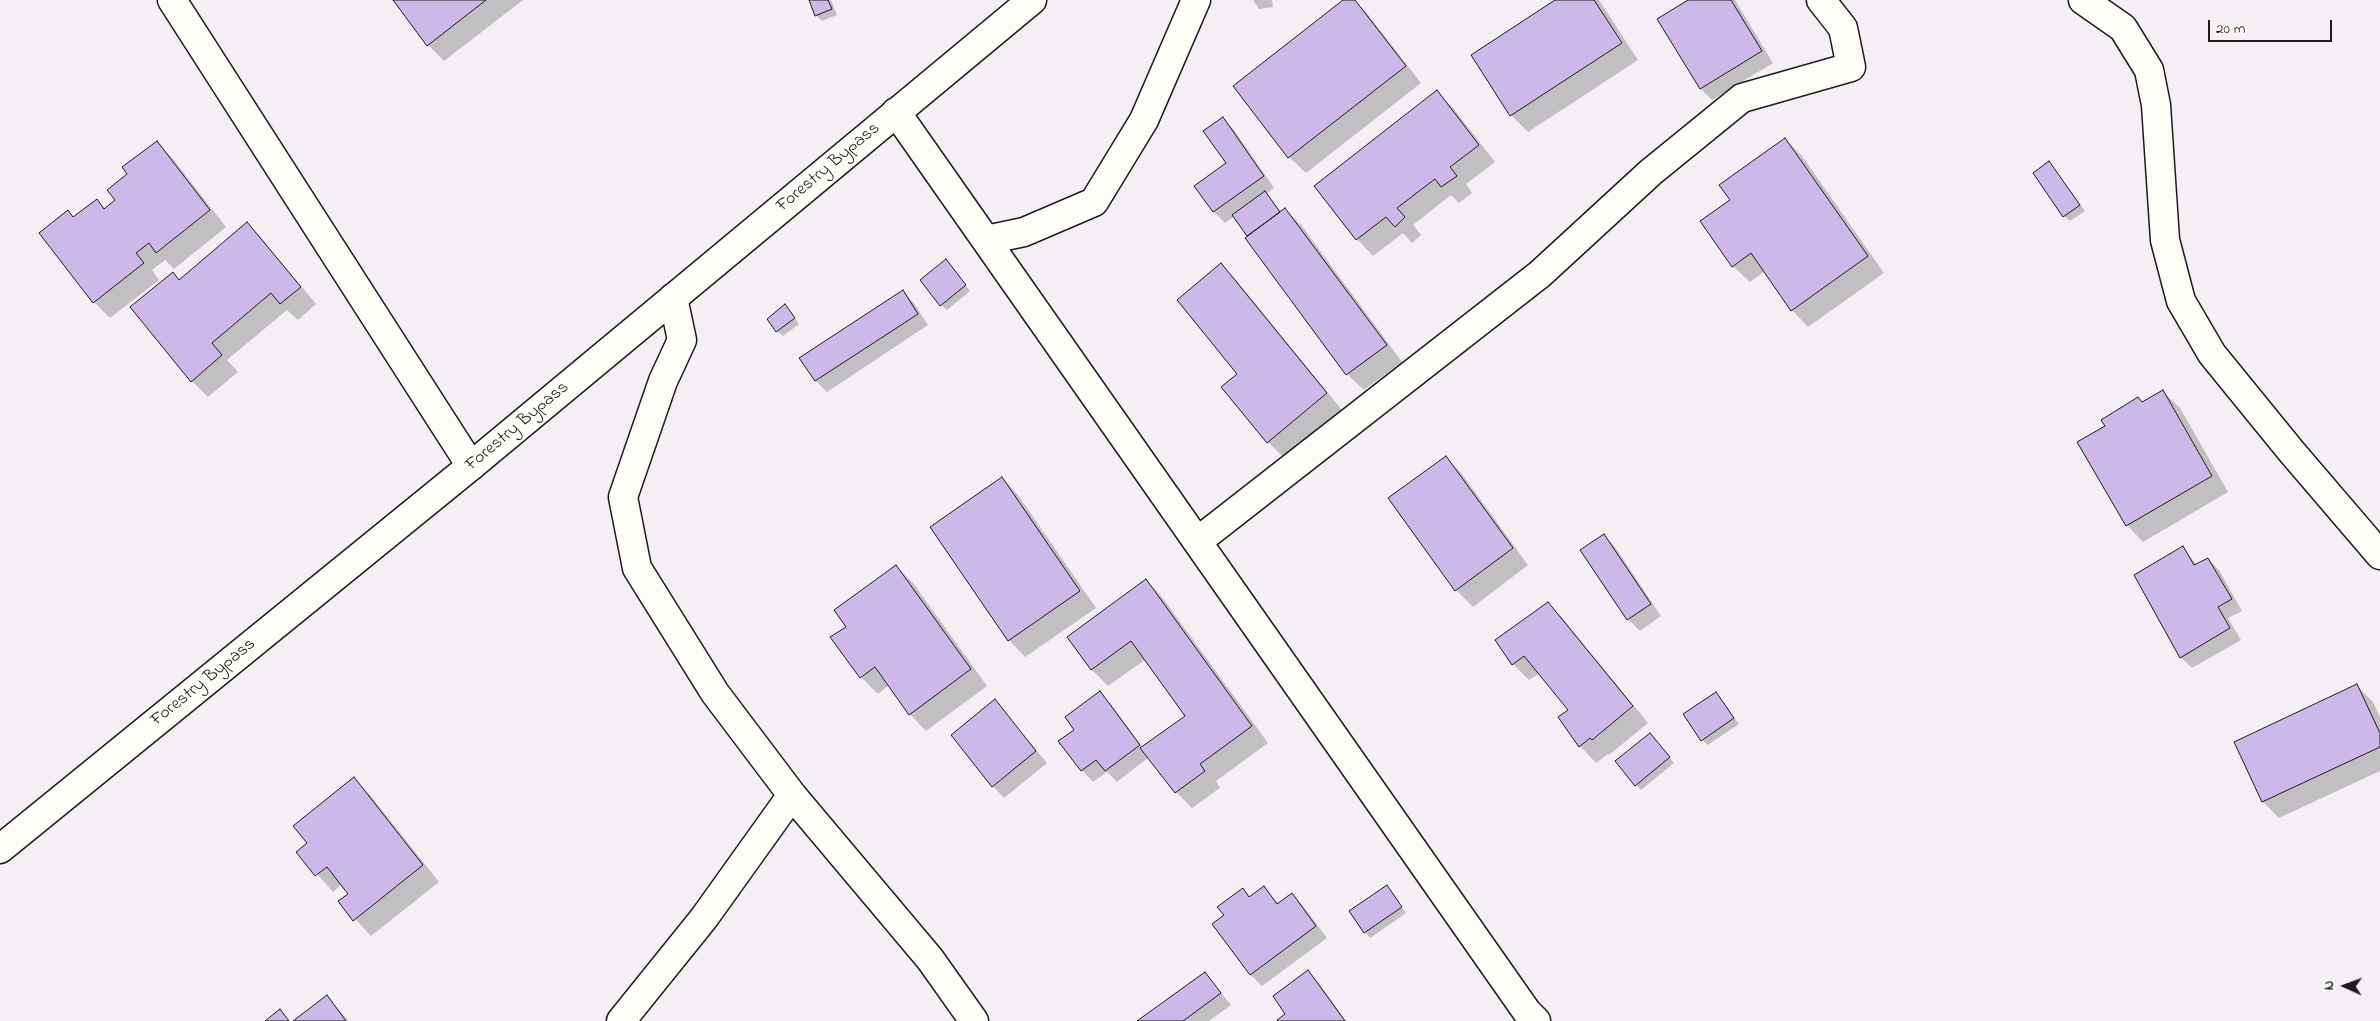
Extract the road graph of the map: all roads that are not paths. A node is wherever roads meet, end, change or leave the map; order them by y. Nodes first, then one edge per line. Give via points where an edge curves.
1 (172, 0) edge
2 (1032, 0) edge
3 (1196, 0) edge
4 (1821, 0) edge
5 (2083, 0) edge
6 (896, 112) junction
7 (986, 240) junction
8 (673, 298) junction
9 (471, 466) junction
10 (1198, 540) junction
11 (2380, 554) edge
12 (792, 795) junction
13 (0, 849) edge
14 (621, 1021) edge
15 (974, 1021) edge
16 (1536, 1021) edge

1 - 9 street
2 - 6 street, Forestry Bypass
3 - 7 street via 1144,120 1094,202 1024,232
4 - 10 street via 1843,28 1852,67 1742,98 1651,172 1540,274
5 - 11 street via 2122,28 2149,70 2156,105 2165,240 2181,302 2212,354
6 - 7 street
6 - 8 street, Forestry Bypass
7 - 10 street
8 - 9 street, Forestry Bypass
8 - 12 street via 682,340 663,382 623,497 637,568 715,693
9 - 13 street, Forestry Bypass
10 - 16 street
12 - 14 street via 704,918
12 - 15 street via 930,959

